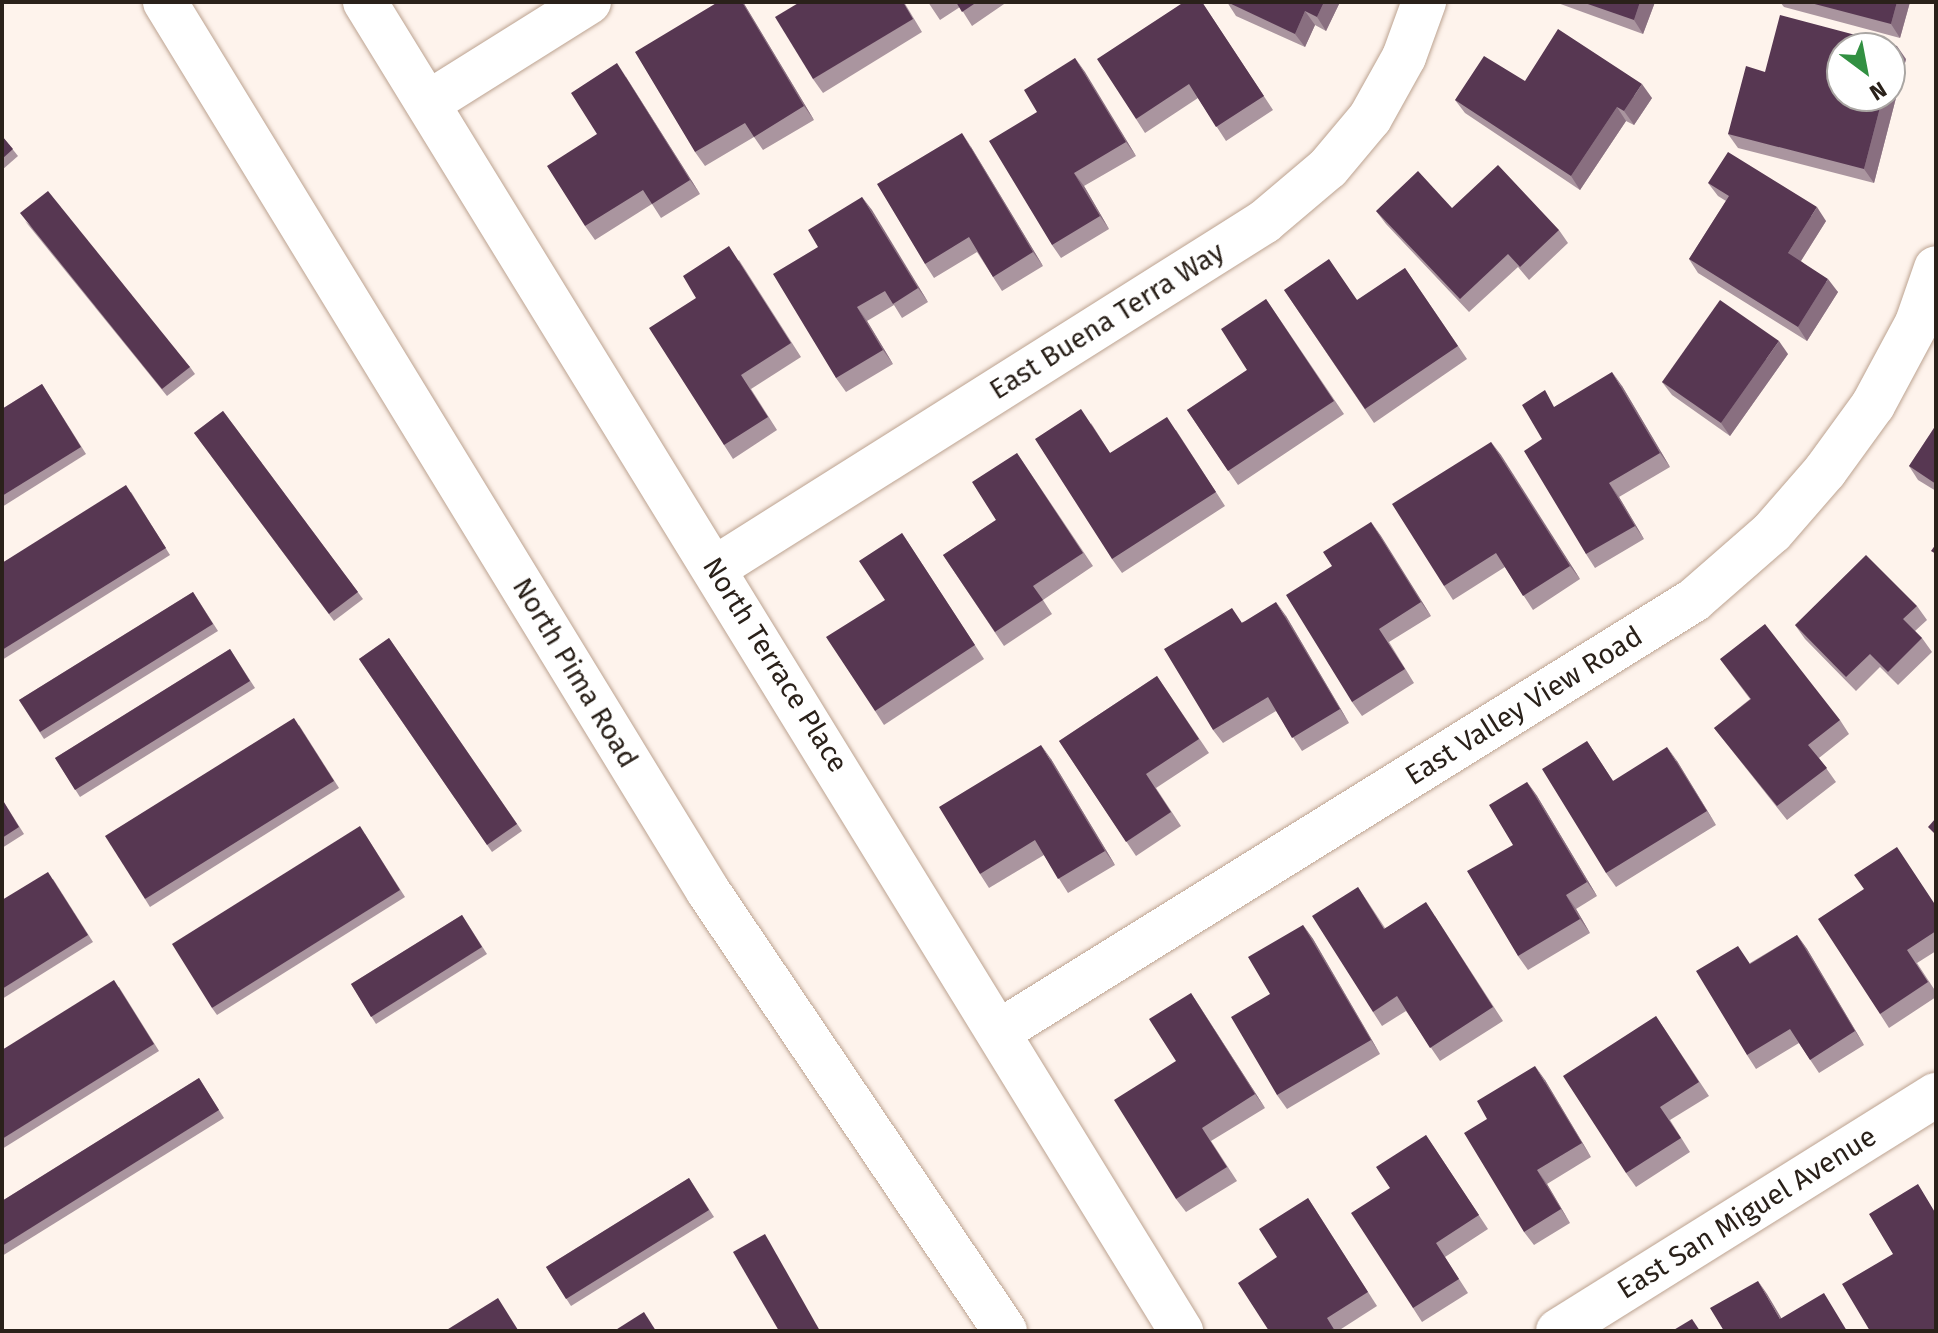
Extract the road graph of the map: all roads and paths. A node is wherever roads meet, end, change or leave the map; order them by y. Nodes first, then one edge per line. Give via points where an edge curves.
1 (165, 2) edge
2 (365, 2) edge
3 (589, 2) edge
4 (1424, 2) edge
5 (428, 103) junction
6 (1936, 268) edge
7 (715, 568) junction
8 (1000, 1031) junction
9 (1936, 1095) edge
10 (1005, 1331) edge
11 (1181, 1331) edge
12 (1558, 1331) edge

1 - 10 street, North Pima Road via 708,891
2 - 5 street, North Terrace Place
3 - 5 street
4 - 7 street, East Buena Terra Way via 1404,57 1370,118 1328,168 1264,222
5 - 7 street, North Terrace Place
6 - 8 street, East Valley View Road via 1917,323 1873,405 1825,471 1772,532 1694,600
7 - 8 street, North Terrace Place
8 - 11 street, North Terrace Place
9 - 12 street, East San Miguel Avenue

